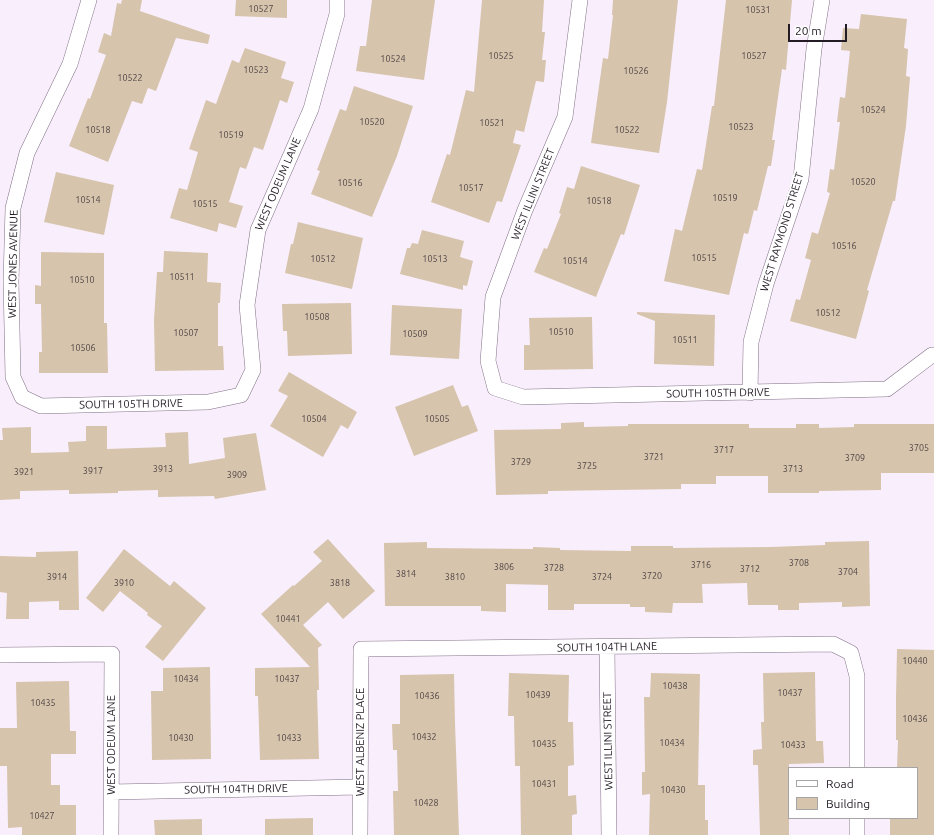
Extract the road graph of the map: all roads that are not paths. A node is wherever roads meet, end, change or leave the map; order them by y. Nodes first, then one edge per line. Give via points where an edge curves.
1 (89, 0) edge
2 (338, 0) edge
3 (580, 0) edge
4 (822, 0) edge
5 (932, 355) dead end
6 (495, 388) joint
7 (750, 393) junction
8 (241, 395) joint
9 (22, 396) joint
10 (607, 647) junction
11 (360, 649) joint
12 (0, 655) edge
13 (857, 767) edge
14 (360, 787) junction
15 (111, 792) junction
16 (857, 819) edge
17 (111, 835) edge
18 (360, 835) edge
19 (609, 835) edge
20 (857, 835) edge

1 - 9 street, WEST JONES AVENUE via 70,64 27,153 12,208 12,377
2 - 8 street, WEST ODEUM LANE via 337,14 310,109 258,230 247,305 253,370
3 - 6 street, WEST ILLINI STREET via 565,117 525,210 493,297 488,361
4 - 7 street, WEST RAYMOND STREET via 814,49 801,179 766,284 751,342
5 - 7 street, SOUTH 105TH DRIVE via 887,389
6 - 7 street, SOUTH 105TH DRIVE via 523,397
8 - 9 street, SOUTH 105TH DRIVE via 208,402 41,406
10 - 11 street, SOUTH 104TH LANE
10 - 13 street, SOUTH 104TH LANE via 833,644 851,653 857,676
10 - 19 street, WEST ILLINI STREET
11 - 14 street, WEST ALBENIZ PLACE
12 - 15 street, WEST ODEUM LANE via 112,654
14 - 15 street, SOUTH 104TH DRIVE
14 - 18 street, WEST ALBENIZ PLACE
15 - 17 street, WEST ODEUM LANE
16 - 20 street

